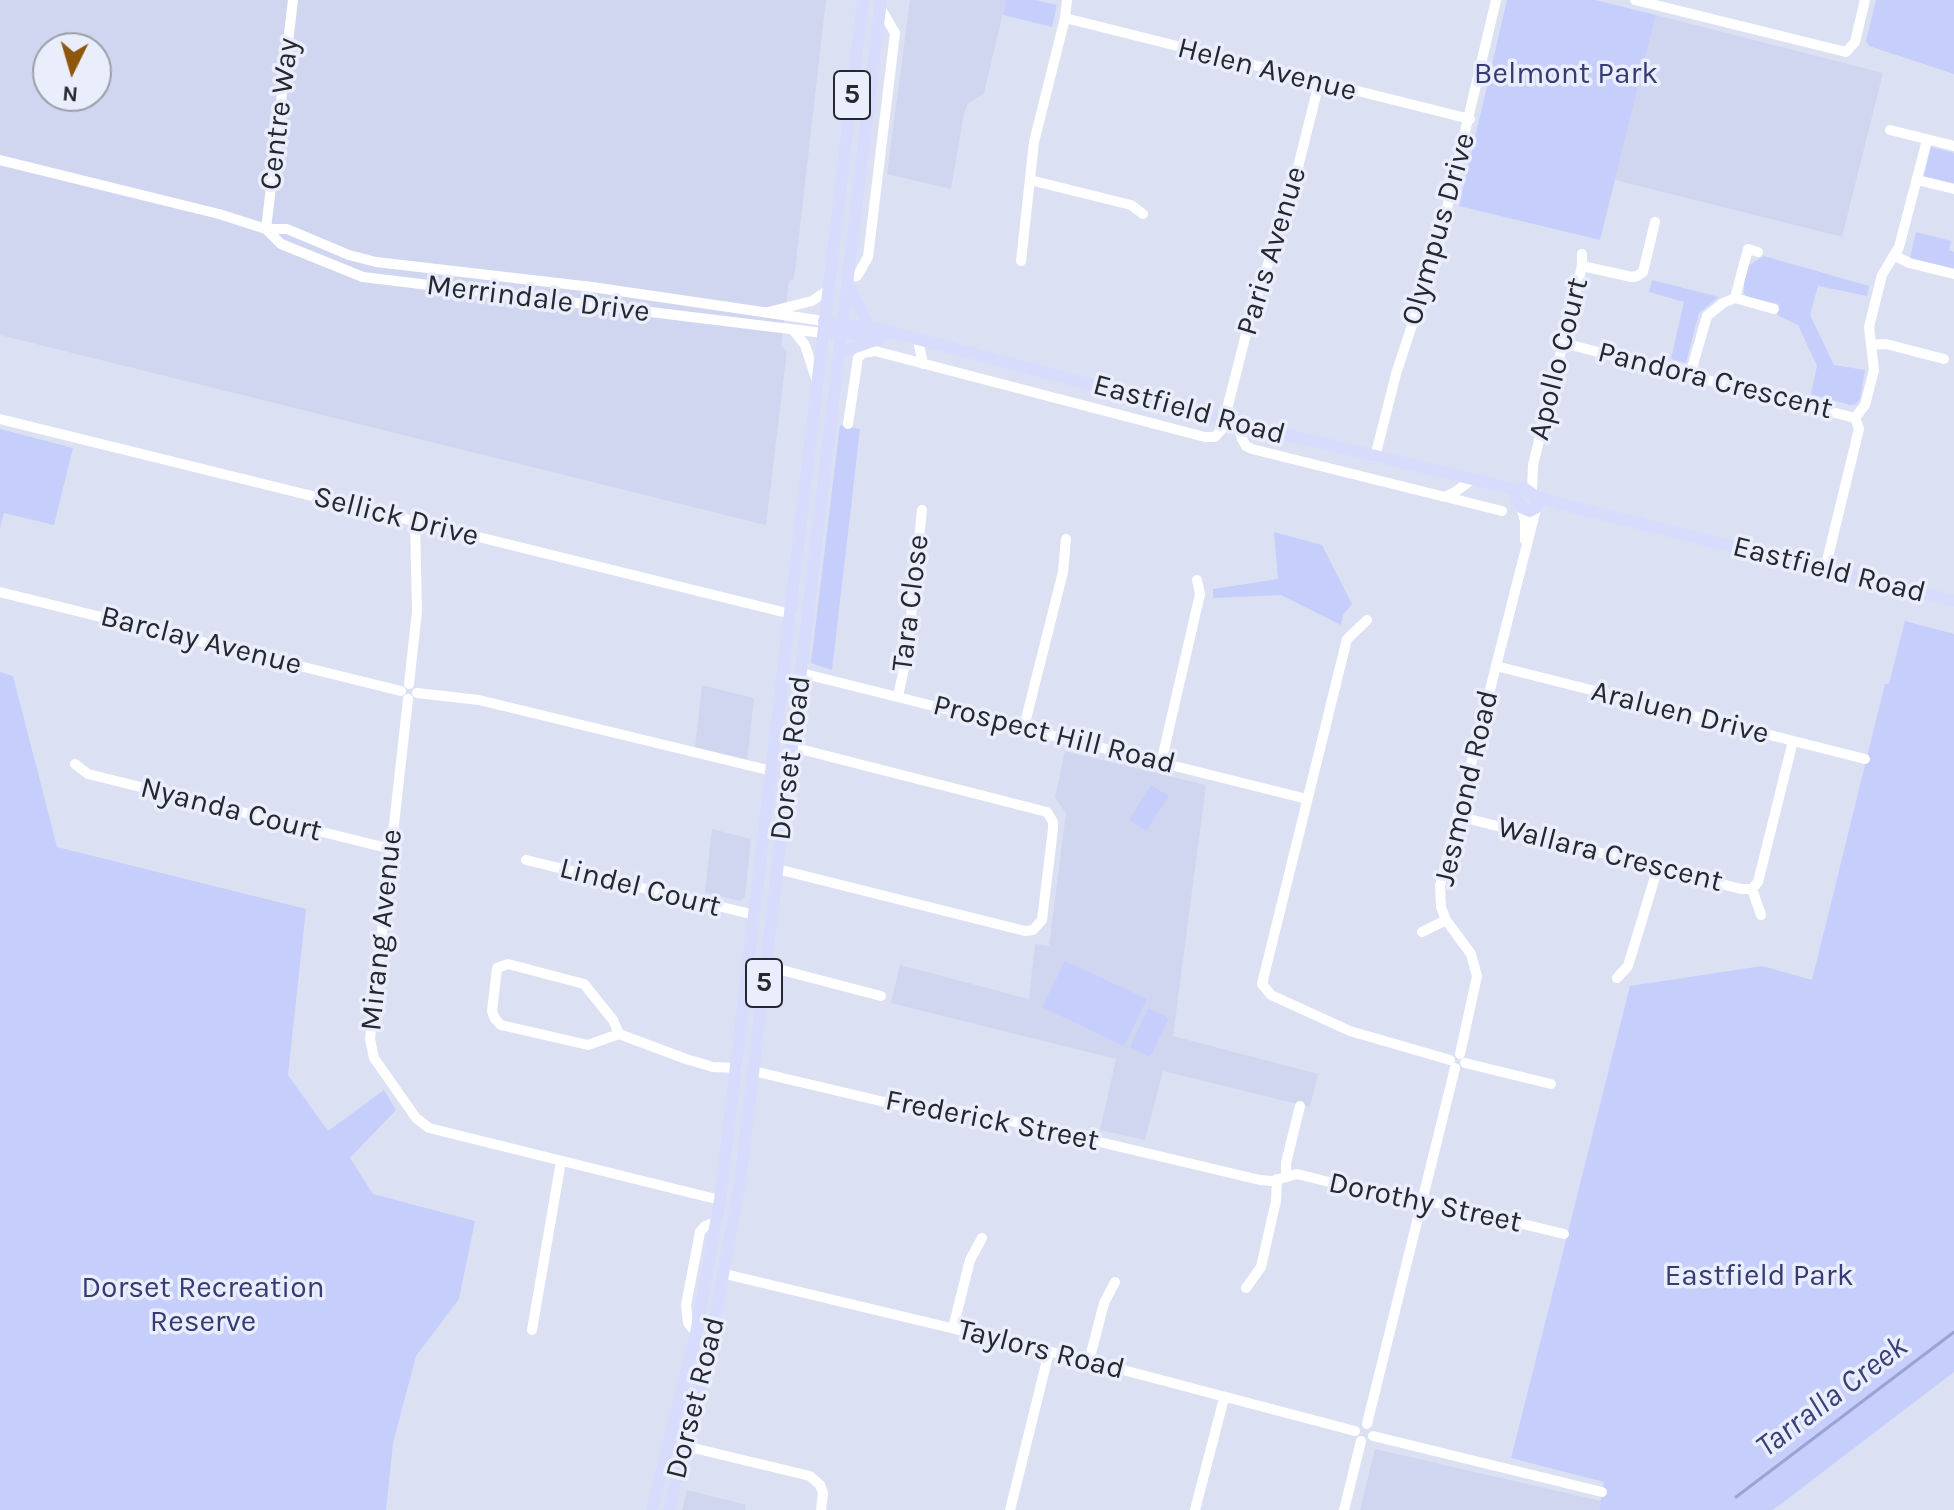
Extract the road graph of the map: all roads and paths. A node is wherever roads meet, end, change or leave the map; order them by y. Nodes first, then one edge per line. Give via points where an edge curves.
1 (293, 0) edge
2 (863, 0) edge
3 (1067, 0) edge
4 (1496, 0) edge
5 (1635, 0) edge
6 (1865, 0) edge
7 (881, 4) edge
8 (1065, 18) junction
9 (1319, 83) junction
10 (1470, 119) junction
11 (1890, 130) dead end
12 (1927, 140) junction
13 (1954, 146) edge
14 (0, 160) edge
15 (1030, 180) junction
16 (1917, 180) junction
17 (1954, 189) edge
18 (1143, 214) dead end
19 (1655, 222) dead end
20 (266, 229) junction
21 (1758, 252) dead end
22 (1582, 254) dead end
23 (1894, 255) junction
24 (1021, 261) dead end
25 (1582, 266) junction
26 (1954, 274) edge
27 (518, 279) junction
28 (848, 279) junction
29 (828, 290) junction
30 (623, 291) junction
31 (516, 296) junction
32 (1735, 298) junction
33 (621, 308) junction
34 (1775, 311) dead end
35 (762, 313) junction
36 (868, 326) junction
37 (824, 327) junction
38 (842, 328) junction
39 (793, 330) junction
40 (889, 337) junction
41 (912, 338) junction
42 (1563, 343) junction
43 (1871, 345) junction
44 (841, 352) junction
45 (1944, 359) dead end
46 (923, 364) junction
47 (1690, 375) junction
48 (817, 384) junction
49 (1855, 418) junction
50 (0, 419) edge
51 (1224, 420) junction
52 (1238, 423) junction
53 (848, 424) dead end
54 (1375, 457) junction
55 (1471, 481) junction
56 (1445, 497) junction
57 (1530, 497) junction
58 (1519, 506) junction
59 (922, 510) dead end
60 (1502, 511) dead end
61 (415, 521) junction
62 (1066, 539) dead end
63 (1521, 562) junction
64 (1825, 569) junction
65 (1197, 580) dead end
66 (0, 592) edge
67 (1954, 601) edge
68 (791, 614) junction
69 (808, 616) junction
70 (1367, 620) dead end
71 (1496, 666) junction
72 (801, 673) junction
73 (409, 692) junction
74 (898, 696) junction
75 (1024, 727) junction
76 (1793, 741) junction
77 (792, 747) junction
78 (1865, 759) dead end
79 (1161, 763) junction
80 (75, 764) dead end
81 (772, 771) junction
82 (1307, 799) junction
83 (1458, 816) junction
84 (391, 849) junction
85 (526, 860) dead end
86 (760, 867) junction
87 (1658, 867) junction
88 (777, 869) junction
89 (1752, 889) junction
90 (755, 915) junction
91 (1761, 915) dead end
92 (1446, 920) junction
93 (1422, 932) dead end
94 (766, 966) junction
95 (1617, 978) dead end
96 (881, 996) dead end
97 (619, 1034) junction
98 (1457, 1061) junction
99 (737, 1068) junction
100 (753, 1071) junction
101 (1551, 1084) dead end
102 (1300, 1106) dead end
103 (561, 1161) junction
104 (1282, 1177) junction
105 (720, 1200) junction
106 (1422, 1203) junction
107 (717, 1221) junction
108 (1564, 1234) dead end
109 (982, 1238) dead end
110 (709, 1271) junction
111 (725, 1274) junction
112 (1115, 1282) dead end
113 (1246, 1288) dead end
114 (953, 1328) junction
115 (532, 1330) dead end
116 (696, 1333) junction
117 (1049, 1352) junction
118 (1089, 1361) junction
119 (1224, 1398) junction
120 (1367, 1424) junction
121 (1355, 1431) junction
122 (1373, 1436) junction
123 (1361, 1441) junction
124 (685, 1446) junction
125 (1602, 1492) dead end
126 (652, 1510) edge
127 (669, 1510) edge
128 (821, 1510) edge
129 (1010, 1510) edge
130 (1195, 1510) edge
131 (1344, 1510) edge

1 - 20 street, Centre Way
2 - 29 main road, Dorset Road / 5
3 - 8 street
4 - 10 street, Olympus Drive
5 - 6 street via 1846,52 1855,42
7 - 28 main road, Dorset Road / 5
8 - 9 street, Helen Avenue
8 - 15 street via 1037,124
9 - 10 street, Helen Avenue
9 - 51 street, Paris Avenue
10 - 54 street, Olympus Drive
11 - 12 street
12 - 13 street
12 - 16 street
14 - 20 street, Merrindale Drive
15 - 18 street via 1131,205
15 - 24 street
16 - 17 street
16 - 23 street
19 - 25 street via 1643,272 1637,276
20 - 27 street, Merrindale Drive via 287,229 376,262
20 - 31 street, Merrindale Drive via 281,244 363,277
21 - 32 street via 1748,249
22 - 25 street, Apollo Court
23 - 26 street
23 - 43 street via 1879,283 1869,327
25 - 42 street, Apollo Court
27 - 30 street, Merrindale Drive
27 - 31 street
28 - 36 main road
28 - 38 main road, Dorset Road / 5
29 - 35 street via 812,301
29 - 37 main road, Dorset Road / 5
30 - 33 street
30 - 35 street, Merrindale Drive
31 - 33 street, Merrindale Drive
32 - 34 street
32 - 47 street via 1707,316
33 - 39 street, Merrindale Drive
35 - 37 street, Merrindale Drive
36 - 38 main road, Eastfield Road
36 - 41 main road, Eastfield Road
37 - 38 main road, Eastfield Road
37 - 39 street, Merrindale Drive
37 - 48 main road, Dorset Road / 5
38 - 40 main road, Eastfield Road
38 - 44 main road, Dorset Road / 5
39 - 48 street via 805,345
40 - 41 main road, Eastfield Road
40 - 44 main road
41 - 46 street
41 - 51 main road, Eastfield Road
42 - 47 street, Pandora Crescent
42 - 57 street, Apollo Court
43 - 45 street
43 - 49 street via 1874,370 1865,405
44 - 69 main road, Dorset Road / 5
46 - 51 street via 1205,437 1218,435
46 - 53 street via 875,351 863,353 856,365
47 - 49 street, Pandora Crescent
48 - 68 main road, Dorset Road / 5
49 - 64 street, Pandora Crescent via 1859,429
50 - 61 street, Sellick Drive
51 - 52 main road, Eastfield Road
52 - 54 main road, Eastfield Road
52 - 56 street via 1242,439 1252,449
54 - 55 main road, Eastfield Road
55 - 56 street
55 - 57 main road, Eastfield Road
55 - 58 main road, Eastfield Road
56 - 60 street
57 - 58 main road
57 - 58 main road, Eastfield Road via 1530,511
57 - 63 street, Jesmond Road via 1536,516
57 - 64 main road, Eastfield Road
58 - 63 street, Jesmond Road via 1526,531
59 - 74 street, Tara Close
61 - 68 street, Sellick Drive
61 - 73 street, Mirang Avenue via 417,611
62 - 75 street via 1063,572
63 - 71 street, Jesmond Road
64 - 67 main road, Eastfield Road
65 - 79 street via 1200,594
66 - 73 street, Barclay Avenue
68 - 69 main road
68 - 81 main road, Dorset Road / 5
69 - 72 main road, Dorset Road / 5
70 - 82 street via 1347,639
71 - 76 street, Araluen Drive
71 - 83 street, Jesmond Road
72 - 74 street, Prospect Hill Road
72 - 77 main road, Dorset Road / 5
73 - 81 street, Barclay Avenue via 479,700
73 - 84 street, Mirang Avenue
74 - 75 street, Prospect Hill Road
75 - 79 street, Prospect Hill Road
76 - 78 street, Araluen Drive
76 - 89 street, Wallara Crescent
77 - 88 main road, Dorset Road / 5
77 - 88 street via 1042,809 1053,822 1042,920 1033,930 1013,928
79 - 82 street, Prospect Hill Road
80 - 84 street, Nyanda Court via 88,774
81 - 86 main road, Dorset Road / 5
82 - 98 street via 1263,988 1350,1031
83 - 87 street, Wallara Crescent
83 - 92 street, Jesmond Road via 1440,886
84 - 103 street, Mirang Avenue via 371,1052 424,1126
85 - 90 street, Lindel Court
86 - 88 main road
86 - 90 main road, Dorset Road / 5
87 - 89 street, Wallara Crescent
87 - 95 street via 1628,966
88 - 94 main road, Dorset Road / 5
89 - 91 street
90 - 99 main road, Dorset Road / 5
92 - 93 street
92 - 98 street, Jesmond Road via 1471,954 1477,976
94 - 96 street
94 - 100 main road, Dorset Road / 5
97 - 97 street via 588,1045 501,1025 492,1011 497,968 508,964 584,984
97 - 99 street via 713,1067
98 - 101 street
98 - 106 street, Jesmond Road
99 - 100 main road
99 - 105 main road, Dorset Road / 5
100 - 104 street, Frederick Street via 910,1108 973,1112 1260,1180
100 - 111 main road, Dorset Road / 5
102 - 104 street
103 - 105 street, Mirang Avenue
103 - 115 street
104 - 106 street, Dorothy Street via 1297,1174
104 - 113 street via 1261,1267
105 - 107 main road, Dorset Road / 5
106 - 108 street, Dorothy Street
106 - 120 street, Jesmond Road
107 - 110 main road, Dorset Road / 5
107 - 116 street via 700,1232 689,1290 685,1315
109 - 114 street via 970,1260
110 - 111 main road
110 - 116 main road, Dorset Road / 5
111 - 114 street, Taylors Road
111 - 124 main road, Dorset Road / 5
112 - 118 street
114 - 117 street, Taylors Road
116 - 126 main road, Dorset Road / 5
117 - 118 street, Taylors Road
117 - 129 street
118 - 119 street, Taylors Road
119 - 121 street, Taylors Road
119 - 130 street
120 - 121 street
120 - 122 street
121 - 123 street
122 - 123 street
122 - 125 street
123 - 131 street
124 - 127 main road, Dorset Road / 5
124 - 128 street via 810,1476 823,1493

